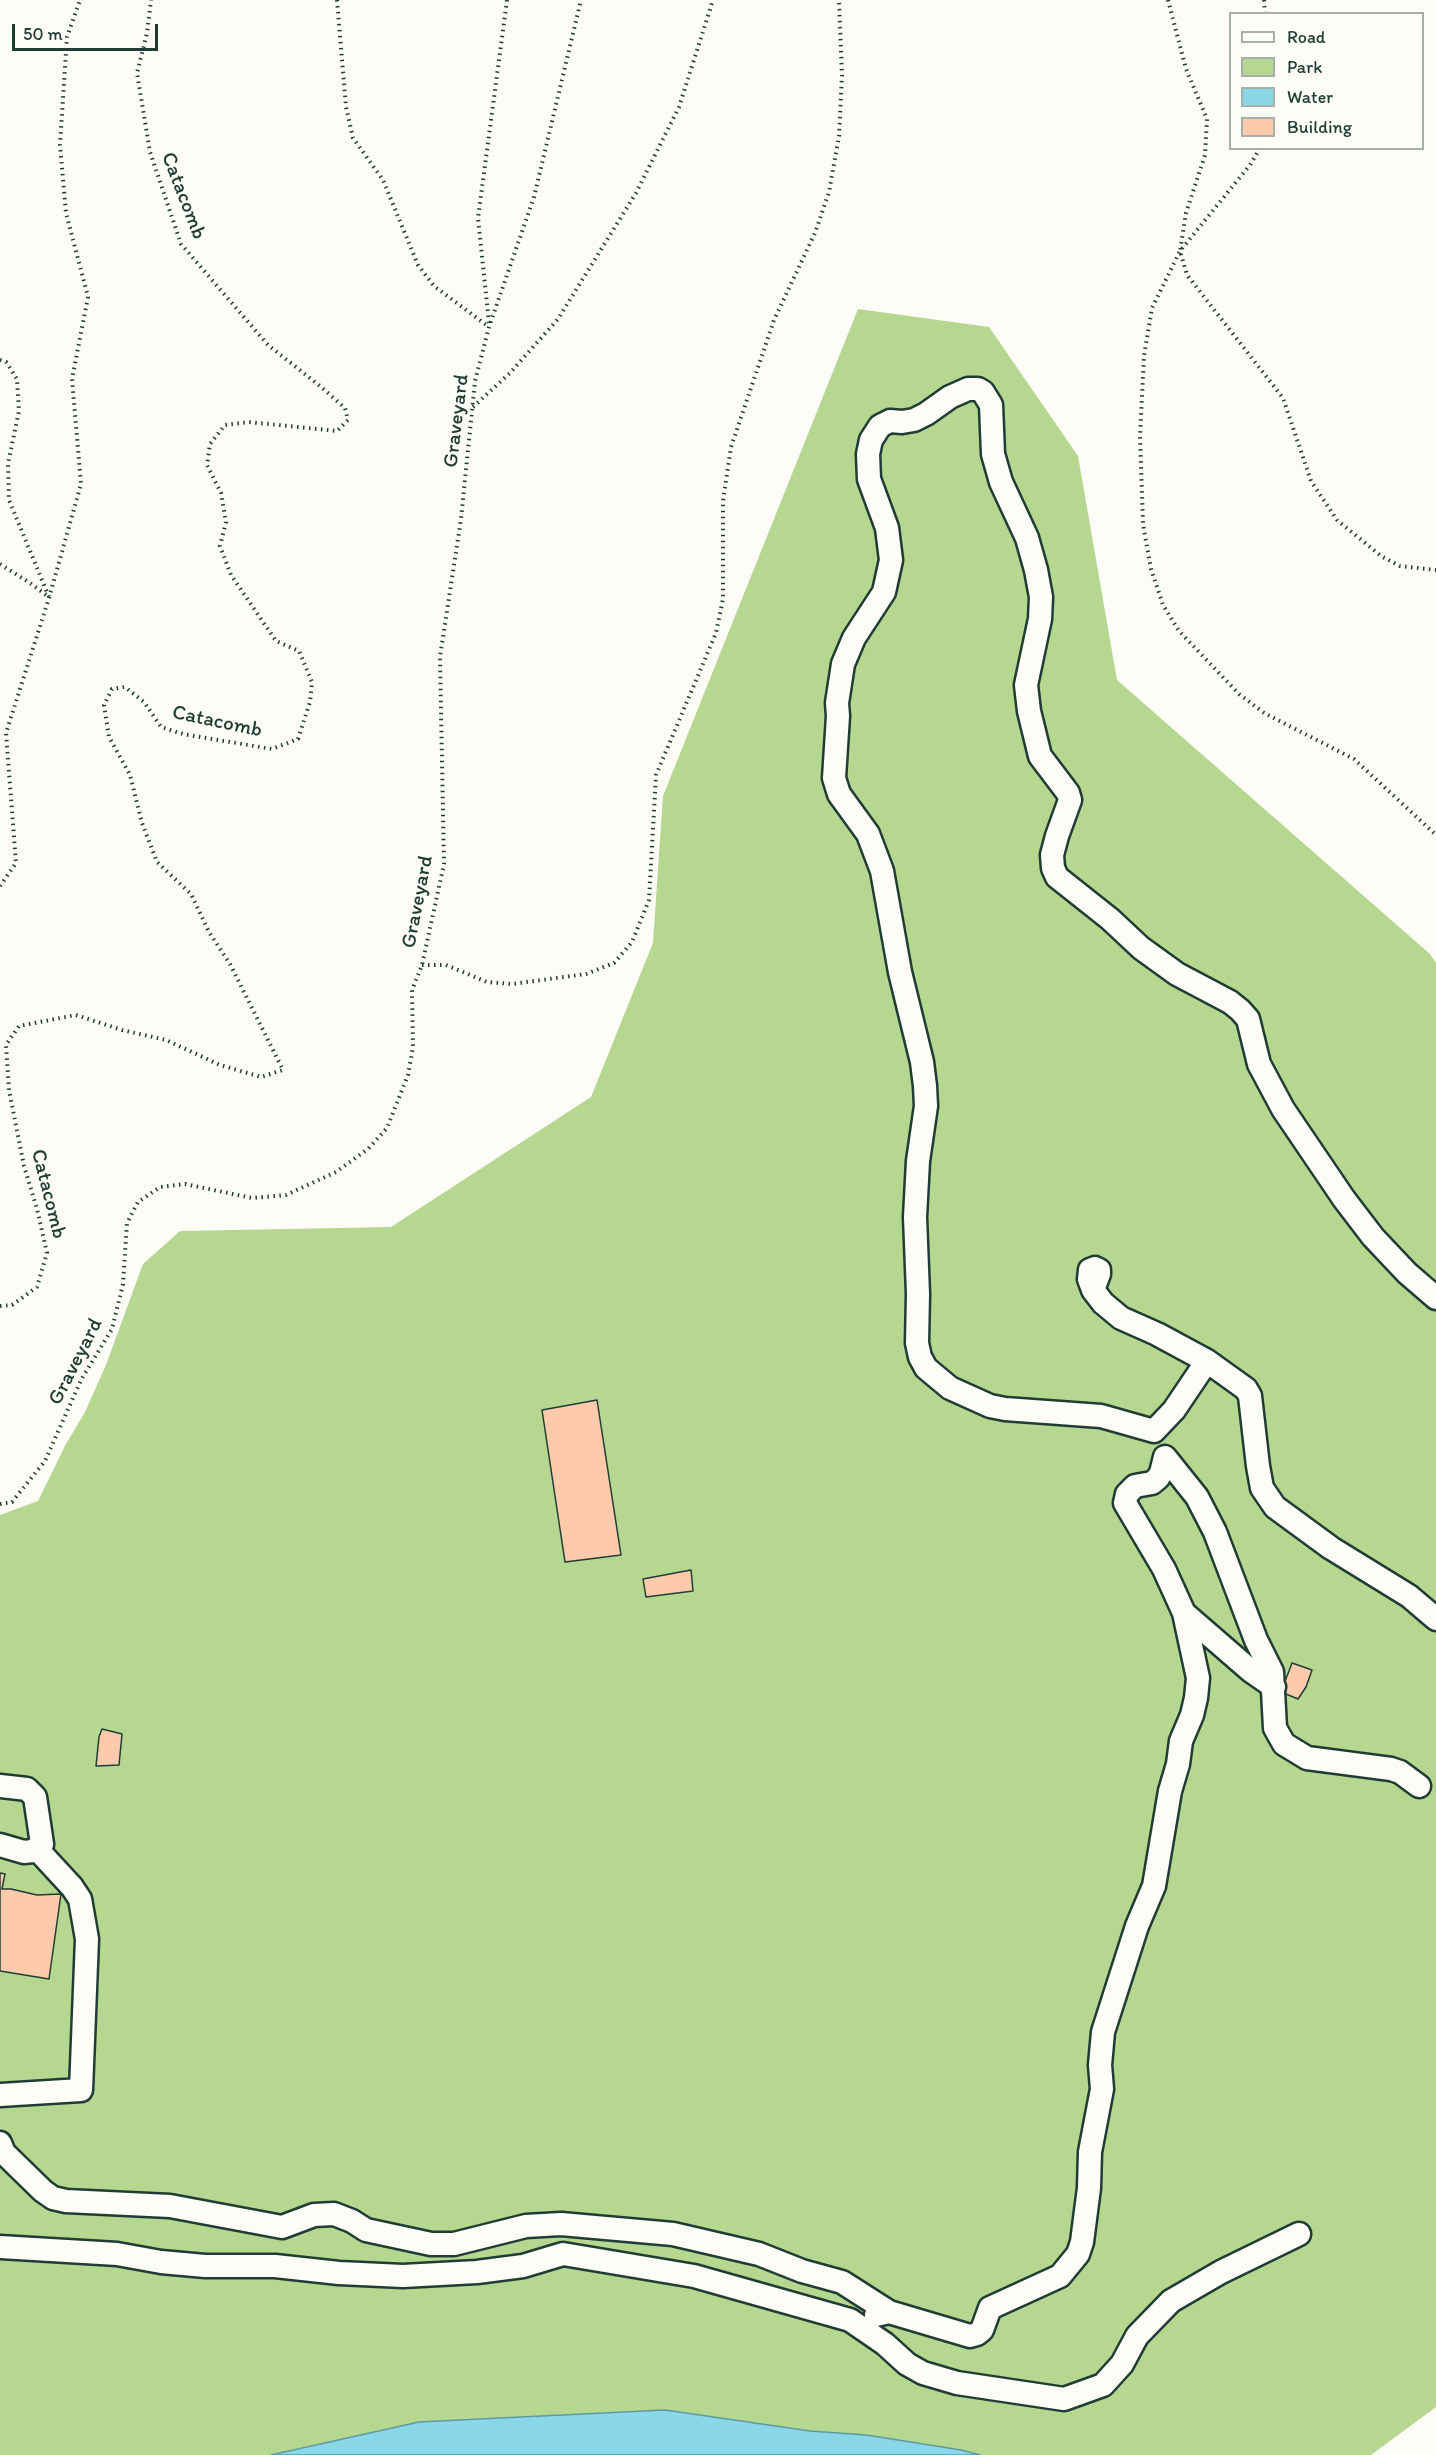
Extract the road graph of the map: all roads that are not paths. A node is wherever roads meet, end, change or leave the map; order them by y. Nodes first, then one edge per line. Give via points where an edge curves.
1 (1093, 1290) dead end
2 (1436, 1298) edge
3 (1206, 1361) junction
4 (1154, 1431) junction
5 (1165, 1457) junction
6 (1184, 1612) junction
7 (1436, 1618) edge
8 (1274, 1687) junction
9 (0, 1786) edge
10 (1419, 1786) dead end
11 (0, 1845) edge
12 (38, 1849) junction
13 (0, 2095) edge
14 (0, 2144) edge
15 (1299, 2234) dead end
16 (0, 2247) edge
17 (889, 2312) junction
18 (850, 2320) junction

1 - 3 lane via 1121,1318
2 - 4 lane via 1373,1237 1337,1189 1283,1109 1259,1064 1248,1019 1240,1010 1141,948 1057,877 1053,855 1070,801 1040,756 1029,711 1026,685 1041,619 1041,597 1027,537 1001,482 993,454 990,405 983,392 969,389 914,420 890,421 880,426 868,454 869,479 891,545 889,577 843,664 834,778 839,794 868,834 882,871 900,972 922,1062 926,1106 915,1217 920,1357 926,1368 950,1388 990,1406 1101,1416
3 - 4 lane via 1174,1410
3 - 7 lane via 1236,1380 1250,1396 1262,1488 1275,1507
4 - 5 lane
5 - 6 lane via 1158,1478 1136,1486 1127,1494 1125,1503
5 - 8 lane via 1197,1497 1215,1532 1252,1632 1272,1672
6 - 8 lane
6 - 17 lane via 1198,1678 1196,1698 1181,1741 1154,1886 1103,2032 1102,2089 1078,2254 1060,2276 990,2308 977,2334 970,2336
8 - 10 lane via 1275,1728 1284,1744 1294,1751 1323,1761 1391,1769
9 - 12 lane via 27,1789 35,1797 42,1844
11 - 12 lane via 24,1852
12 - 13 lane via 80,1899 87,1939 81,2090
14 - 17 lane via 4,2153 43,2191 66,2201 170,2206 282,2227 314,2215 334,2214 366,2230 431,2244 454,2244 526,2226 561,2224 674,2234 759,2254 842,2282
15 - 18 lane via 1171,2301 1137,2336 1122,2364 1103,2385 1064,2398 957,2383 923,2373
16 - 18 lane via 117,2254 183,2264 275,2266 403,2276 523,2266 563,2254 694,2276
17 - 18 lane

